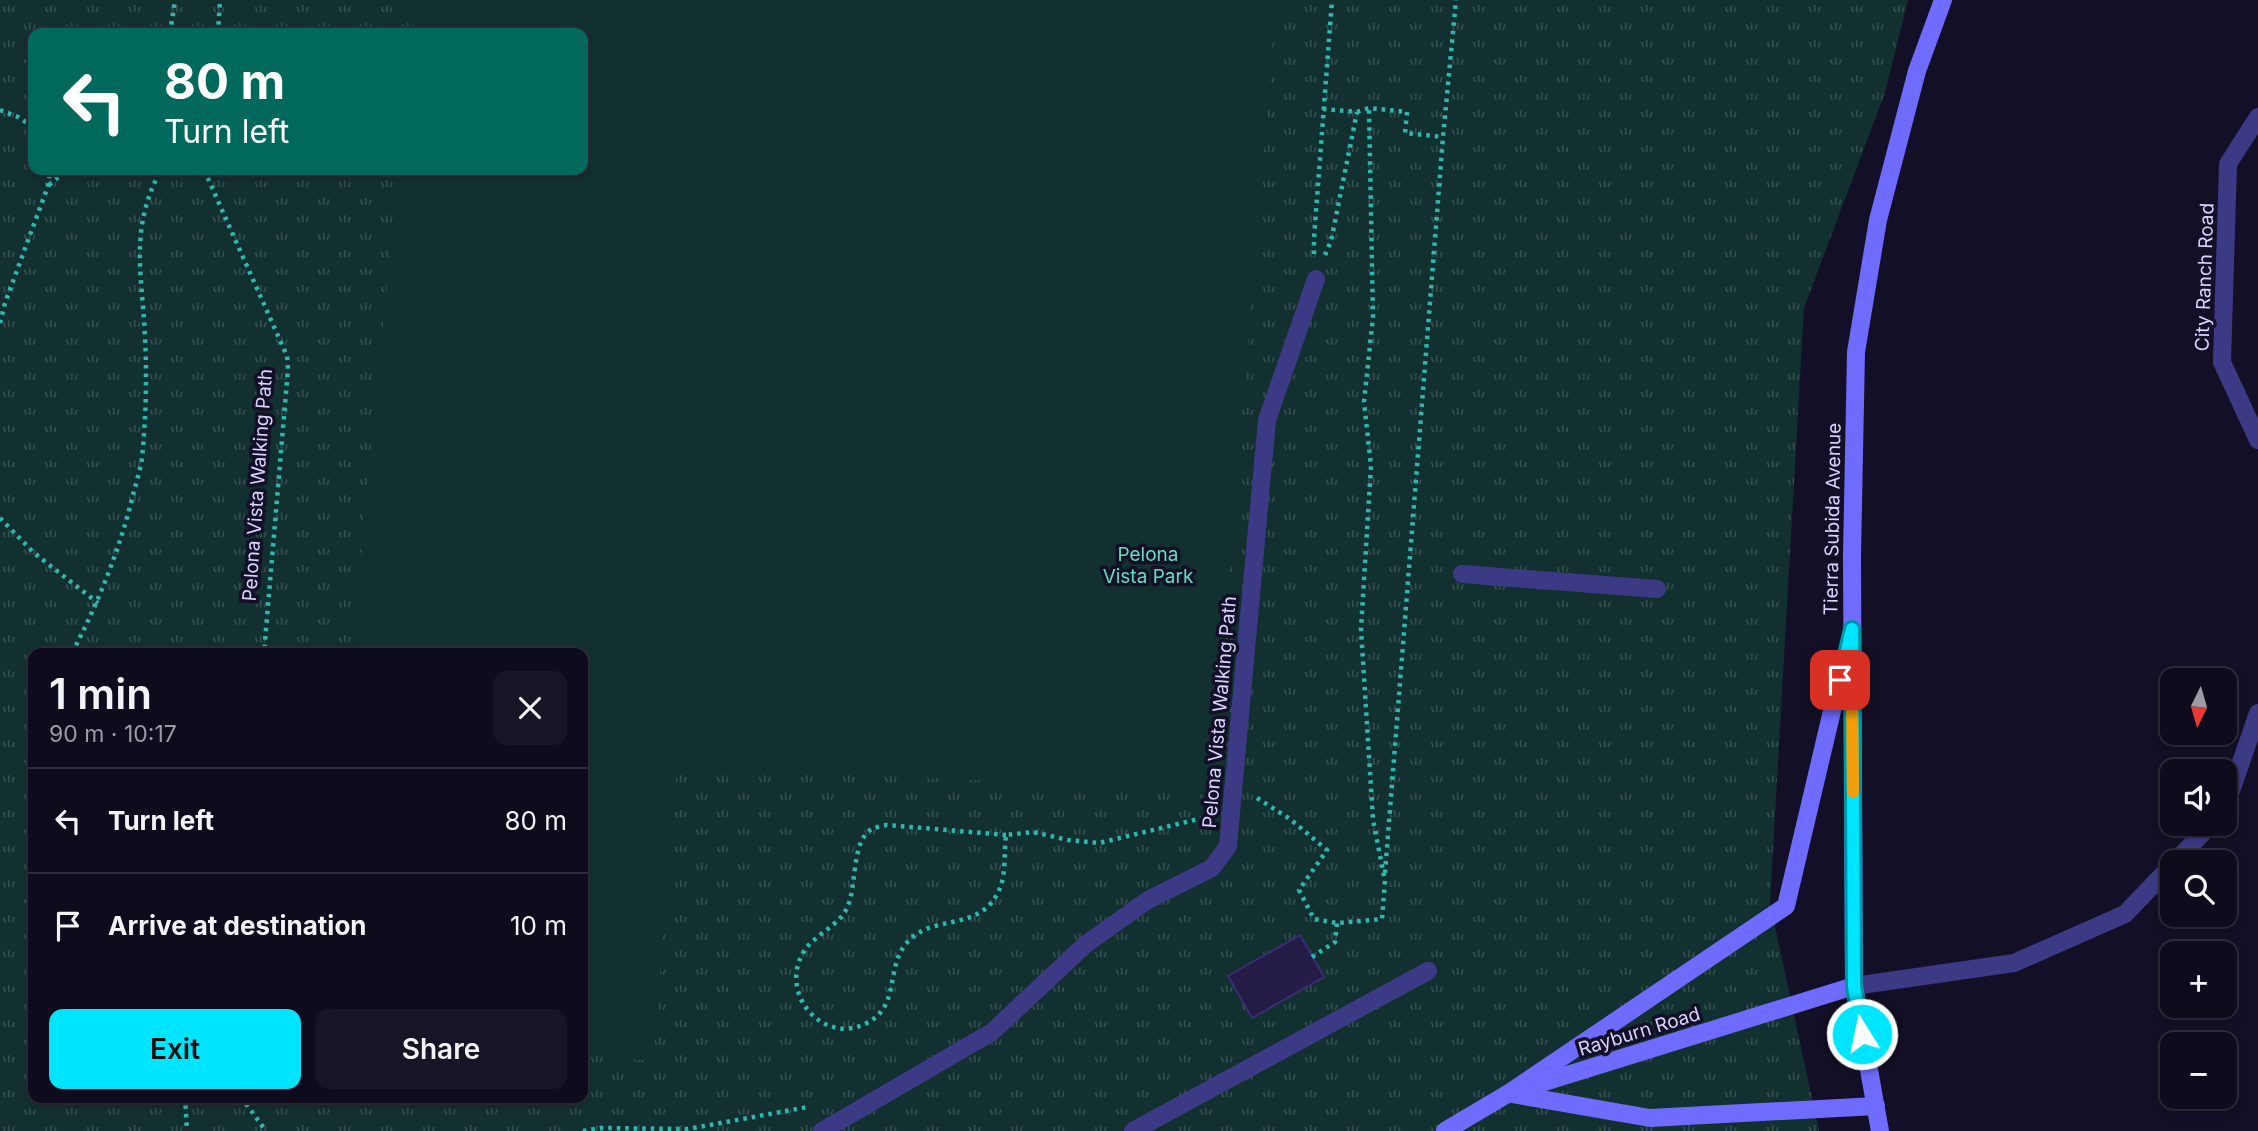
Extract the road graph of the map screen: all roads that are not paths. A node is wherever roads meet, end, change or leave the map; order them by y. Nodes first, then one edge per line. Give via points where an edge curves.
1 (1942, 0) edge
2 (2258, 117) edge
3 (1316, 279) road end
4 (2258, 440) edge
5 (1462, 574) dead end
6 (1657, 589) dead end
7 (1852, 629) junction
8 (2258, 713) edge
9 (2237, 774) edge
10 (2200, 836) edge
11 (2186, 850) edge
12 (2160, 878) edge
13 (1428, 971) dead end
14 (1854, 986) junction
15 (1509, 1093) junction
16 (1875, 1106) junction
17 (822, 1131) edge
18 (1133, 1131) edge
19 (1445, 1131) edge
20 (1880, 1131) edge

1 - 7 main road, Tierra Subida Avenue via 1916,71 1878,220 1856,352
2 - 4 street, City Ranch Road via 2228,164 2222,362
3 - 17 street, Pelona Vista Walking Path via 1267,420 1227,846 1212,868 1148,900 1086,944 992,1032
5 - 6 street
7 - 14 main road, Tierra Subida Avenue
7 - 15 main road via 1786,906
8 - 9 street
10 - 11 street
12 - 14 street via 2125,914 2014,963
13 - 18 street
14 - 15 main road, Rayburn Road
14 - 16 main road, Tierra Subida Avenue
15 - 16 main road via 1650,1118
15 - 19 main road, Rayburn Road
16 - 20 main road, Tierra Subida Avenue

